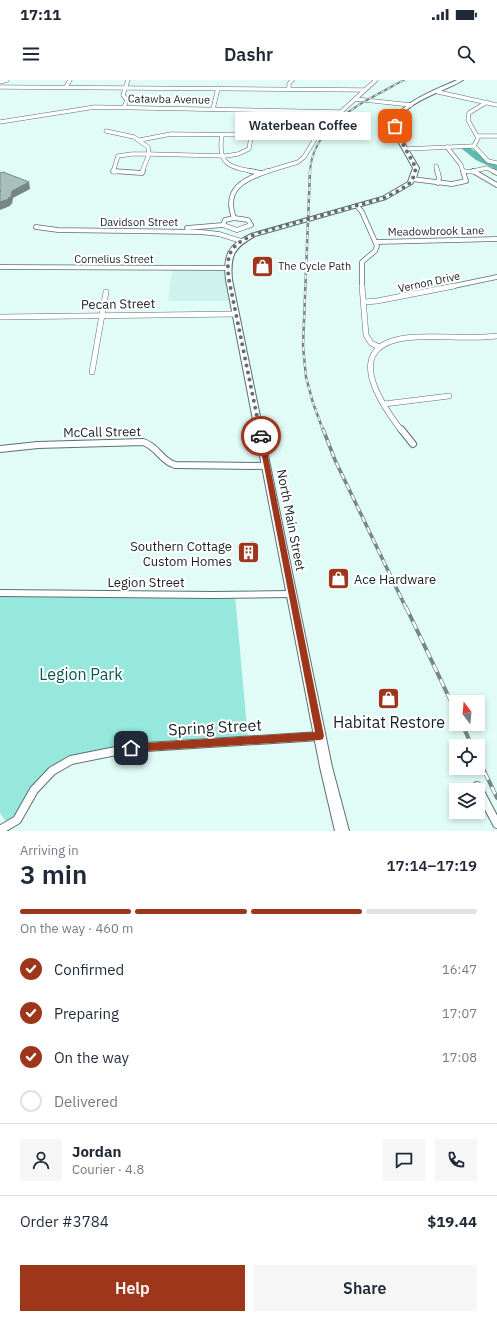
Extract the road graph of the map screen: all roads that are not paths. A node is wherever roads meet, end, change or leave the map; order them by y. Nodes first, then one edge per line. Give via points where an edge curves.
1 (7, 80) edge
2 (70, 80) edge
3 (128, 80) edge
4 (292, 80) edge
5 (376, 80) edge
6 (461, 80) edge
7 (0, 82) edge
8 (0, 87) edge
9 (66, 87) junction
10 (125, 87) junction
11 (218, 88) junction
12 (289, 89) junction
13 (366, 90) junction
14 (438, 92) junction
15 (355, 99) junction
16 (487, 102) junction
17 (497, 104) edge
18 (411, 105) junction
19 (124, 107) junction
20 (213, 109) junction
21 (340, 112) junction
22 (0, 122) edge
23 (106, 131) dead end
24 (222, 134) junction
25 (478, 136) junction
26 (497, 136) edge
27 (140, 140) junction
28 (474, 146) junction
29 (447, 147) junction
30 (406, 149) junction
31 (149, 154) junction
32 (221, 156) junction
33 (497, 163) edge
34 (436, 166) dead end
35 (463, 171) junction
36 (473, 171) junction
37 (262, 173) junction
38 (497, 173) edge
39 (412, 179) junction
40 (438, 183) junction
41 (497, 186) edge
42 (357, 206) junction
43 (234, 218) junction
44 (223, 225) junction
45 (36, 227) dead end
46 (239, 230) junction
47 (152, 231) junction
48 (497, 239) edge
49 (243, 240) junction
50 (376, 242) junction
51 (0, 267) edge
52 (228, 268) junction
53 (497, 277) edge
54 (106, 292) dead end
55 (364, 302) junction
56 (236, 314) junction
57 (101, 316) junction
58 (0, 317) edge
59 (497, 336) edge
60 (379, 347) junction
61 (92, 372) dead end
62 (449, 396) dead end
63 (384, 404) junction
64 (413, 444) dead end
65 (0, 449) edge
66 (266, 466) junction
67 (0, 593) edge
68 (292, 594) junction
69 (320, 736) junction
70 (485, 801) edge
71 (497, 824) edge
72 (0, 830) edge
73 (342, 831) edge

1 - 7 street
2 - 9 street
3 - 10 street
4 - 12 street
5 - 13 street
6 - 14 main road
8 - 9 street
9 - 10 street
10 - 11 street
10 - 19 street via 123,95 127,101
11 - 12 street
11 - 20 street
12 - 13 street
13 - 15 street
14 - 16 street
14 - 18 main road
15 - 18 street
15 - 21 street
16 - 17 street
16 - 25 street via 468,114 470,126
18 - 30 main road via 395,122 396,130
19 - 20 street, Catawba Avenue
19 - 22 street, Catawba Avenue via 89,107
20 - 21 street, Catawba Avenue
21 - 37 street via 320,131 298,162
23 - 27 street
24 - 27 street via 171,134
24 - 32 street
24 - 32 street via 251,137 250,149
25 - 26 street
25 - 28 street
27 - 31 street via 148,147
28 - 29 street
28 - 33 street via 488,161
29 - 30 street
29 - 35 street
30 - 39 main road via 416,168
31 - 31 street via 118,156 113,172 142,173
31 - 32 street
32 - 37 street via 233,166
34 - 40 street via 440,177
35 - 36 street
35 - 40 street via 466,181 463,183
36 - 38 street via 487,168
36 - 41 street
37 - 43 street via 239,183 232,192 230,201
39 - 40 street
39 - 42 main road via 393,194
42 - 49 main road via 285,225
42 - 50 street
43 - 44 street via 225,220
43 - 46 street via 244,218 251,222 248,227
44 - 46 street
44 - 47 street
45 - 47 street, Davidson Street via 58,230
46 - 49 street
47 - 49 street, Davidson Street via 209,232
48 - 50 street, Meadowbrook Lane
49 - 52 main road, North Main Street via 229,255
50 - 55 street via 375,251 361,264
51 - 52 street, Cornelius Street
52 - 56 main road, North Main Street
53 - 55 street, Vernon Drive
54 - 57 street
55 - 60 street via 366,336 371,343
56 - 57 street, Pecan Street
56 - 66 main road, North Main Street
57 - 58 street, Pecan Street
57 - 61 street
59 - 60 street via 470,339 410,338
60 - 63 street via 372,354 369,370 373,385
62 - 63 street
63 - 64 street
65 - 66 street, McCall Street via 55,444 143,442 156,447 165,461 174,465
66 - 68 main road, North Main Street
67 - 68 street, Legion Street
68 - 69 main road, North Main Street
69 - 72 street, Spring Street via 131,748 82,757 52,771 34,790 17,820
69 - 73 main road, North Main Street
70 - 71 street

